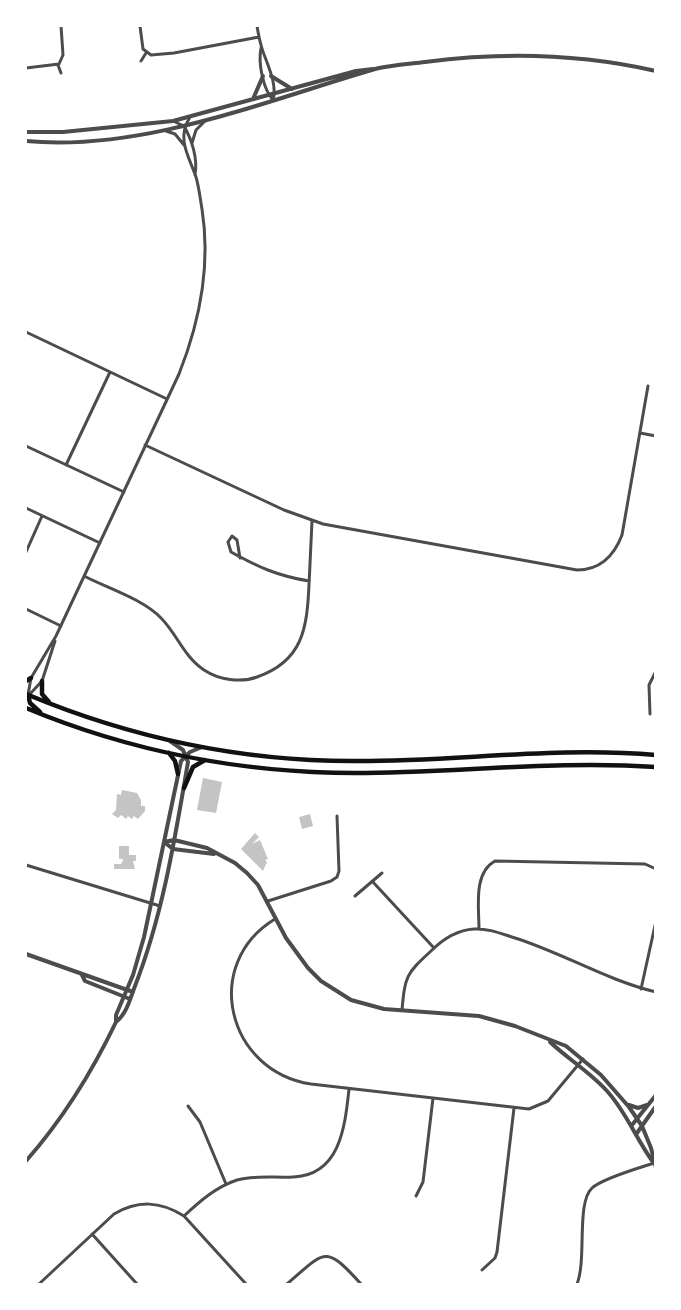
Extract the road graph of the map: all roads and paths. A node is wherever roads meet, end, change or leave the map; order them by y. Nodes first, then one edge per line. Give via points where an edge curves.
1 (61, 26) edge
2 (140, 26) edge
3 (257, 26) edge
4 (259, 37) junction
5 (261, 47) junction
6 (146, 53) junction
7 (141, 61) dead end
8 (58, 65) junction
9 (26, 68) edge
10 (376, 69) junction
11 (656, 71) edge
12 (61, 73) dead end
13 (263, 76) junction
14 (271, 76) junction
15 (292, 89) junction
16 (275, 94) junction
17 (269, 95) junction
18 (252, 100) junction
19 (273, 100) junction
20 (190, 117) junction
21 (207, 120) junction
22 (173, 121) junction
23 (184, 126) junction
24 (164, 130) junction
25 (26, 132) edge
26 (26, 141) edge
27 (192, 143) junction
28 (185, 147) junction
29 (195, 175) junction
30 (26, 332) edge
31 (110, 372) junction
32 (648, 386) dead end
33 (167, 399) junction
34 (640, 433) junction
35 (656, 436) edge
36 (146, 445) junction
37 (26, 446) edge
38 (66, 465) junction
39 (124, 492) junction
40 (26, 508) edge
41 (42, 516) junction
42 (312, 521) junction
43 (100, 543) junction
44 (26, 552) edge
45 (240, 558) junction
46 (84, 576) junction
47 (309, 581) junction
48 (26, 609) edge
49 (61, 626) junction
50 (56, 636) junction
51 (656, 671) edge
52 (31, 678) junction
53 (26, 681) edge
54 (42, 681) junction
55 (26, 695) edge
56 (50, 705) junction
57 (26, 708) edge
58 (650, 714) dead end
59 (43, 715) junction
60 (167, 739) junction
61 (204, 747) junction
62 (579, 752) junction
63 (169, 753) junction
64 (656, 755) edge
65 (186, 756) junction
66 (205, 760) junction
67 (384, 760) junction
68 (579, 764) junction
69 (656, 767) edge
70 (385, 772) junction
71 (178, 774) junction
72 (184, 788) junction
73 (337, 816) dead end
74 (174, 840) junction
75 (164, 842) junction
76 (173, 849) junction
77 (218, 854) junction
78 (26, 866) edge
79 (656, 869) edge
80 (382, 873) dead end
81 (372, 881) junction
82 (356, 896) dead end
83 (268, 901) junction
84 (153, 904) junction
85 (160, 906) junction
86 (276, 919) junction
87 (656, 921) edge
88 (479, 929) junction
89 (145, 934) junction
90 (151, 936) junction
91 (434, 948) junction
92 (26, 954) edge
93 (139, 957) junction
94 (145, 958) junction
95 (82, 975) junction
96 (133, 975) junction
97 (139, 976) junction
98 (127, 989) junction
99 (641, 989) junction
100 (133, 992) junction
101 (656, 992) edge
102 (124, 996) junction
103 (130, 999) junction
104 (402, 1010) junction
105 (116, 1023) junction
106 (550, 1041) junction
107 (583, 1059) junction
108 (579, 1065) junction
109 (349, 1089) junction
110 (656, 1095) edge
111 (433, 1098) junction
112 (626, 1102) junction
113 (188, 1106) dead end
114 (647, 1106) junction
115 (656, 1106) edge
116 (514, 1108) junction
117 (637, 1119) junction
118 (632, 1125) junction
119 (642, 1126) junction
120 (637, 1133) junction
121 (26, 1161) edge
122 (655, 1165) edge
123 (226, 1184) junction
124 (416, 1196) dead end
125 (184, 1216) junction
126 (92, 1234) junction
127 (482, 1270) dead end
128 (39, 1284) edge
129 (137, 1284) edge
130 (246, 1284) edge
131 (287, 1284) edge
132 (362, 1284) edge
133 (578, 1284) edge

1 - 8 street via 63,55
2 - 6 street
3 - 4 street
4 - 5 street
4 - 6 street via 174,53
5 - 13 street
5 - 14 street
6 - 7 street
8 - 9 street
8 - 12 street
10 - 11 street via 443,59 510,56 577,59
10 - 15 street
10 - 19 street
13 - 17 street
13 - 18 street
14 - 15 street
14 - 16 street
15 - 16 street
16 - 17 street
16 - 19 street
17 - 18 street
17 - 19 street
18 - 20 street
19 - 21 street
20 - 22 street
20 - 23 street
21 - 23 street
21 - 27 street via 196,130
22 - 23 street
22 - 25 street
23 - 24 street
23 - 27 street
23 - 28 street
24 - 26 street via 89,140
24 - 28 street via 175,134
27 - 29 street
28 - 29 street
29 - 33 street via 206,251 203,292 191,343
30 - 31 street
31 - 33 street
31 - 38 street
32 - 34 street
33 - 36 street
34 - 35 street
34 - 42 street via 622,535 609,559 587,570
36 - 39 street
36 - 42 street
37 - 38 street
38 - 39 street
39 - 43 street
40 - 41 street
41 - 43 street
41 - 44 street
42 - 47 street
43 - 46 street
45 - 45 street via 231,552 228,542 232,536 237,540
45 - 47 street via 275,574
46 - 47 street via 155,612 184,652 202,669 219,677 244,680 277,669 294,652 306,622
46 - 49 street
48 - 49 street
49 - 50 street
50 - 52 street
50 - 54 street
51 - 58 street via 649,685
52 - 53 main road
52 - 55 street
54 - 55 street
54 - 56 main road via 42,693
55 - 56 main road
55 - 59 main road
56 - 60 main road
57 - 59 main road
59 - 63 main road
60 - 61 main road
60 - 65 street
61 - 65 street
61 - 67 main road via 307,760
62 - 64 main road
62 - 67 main road
62 - 68 main road
63 - 65 main road
63 - 71 main road
65 - 66 main road
65 - 71 street
65 - 72 street
66 - 70 main road via 262,768
66 - 72 main road via 193,767
67 - 70 main road
68 - 69 main road
68 - 70 main road
71 - 75 street
72 - 74 street
73 - 83 street via 337,877
74 - 75 street
74 - 76 street
74 - 77 street
75 - 76 street
75 - 84 street
76 - 77 street
76 - 85 street
77 - 83 street via 247,873
78 - 84 street
79 - 88 street via 645,864 495,861 481,877
80 - 81 street
81 - 82 street
81 - 91 street
83 - 86 street
84 - 85 street
84 - 89 street
85 - 90 street
86 - 104 street via 296,954 321,981 351,1000
86 - 109 street via 252,938 237,965 232,989 241,1035 254,1055 287,1078
87 - 99 street
88 - 91 street via 455,933
88 - 99 street via 538,945
89 - 90 street
89 - 93 street
90 - 94 street
91 - 104 street via 407,976
92 - 95 street
93 - 94 street
93 - 96 street
94 - 97 street
95 - 98 street
95 - 102 street via 85,981
96 - 97 street
96 - 98 street
97 - 100 street
98 - 100 street
98 - 102 street
99 - 101 street
100 - 103 street
102 - 103 street
102 - 105 street
103 - 105 street
104 - 106 street via 479,1016
105 - 121 street via 70,1103
106 - 107 street via 566,1046
106 - 108 street
107 - 108 street
107 - 112 street
108 - 116 street via 548,1101 529,1109
108 - 118 street via 607,1091
109 - 111 street
109 - 123 street via 341,1139 320,1168 299,1176 246,1178
110 - 114 street
111 - 116 street
111 - 124 street via 423,1182
112 - 114 street via 638,1108
112 - 117 street
113 - 123 street via 200,1122
114 - 117 street
115 - 119 street
116 - 127 street via 497,1252
117 - 118 street
117 - 119 street
118 - 120 street
119 - 120 street
119 - 122 street
120 - 122 street
122 - 133 street via 599,1183 590,1191 584,1208 583,1264
123 - 125 street
125 - 126 street via 161,1205 137,1204 114,1214
125 - 130 street
126 - 128 street
126 - 129 street
131 - 132 street via 326,1256 337,1259

